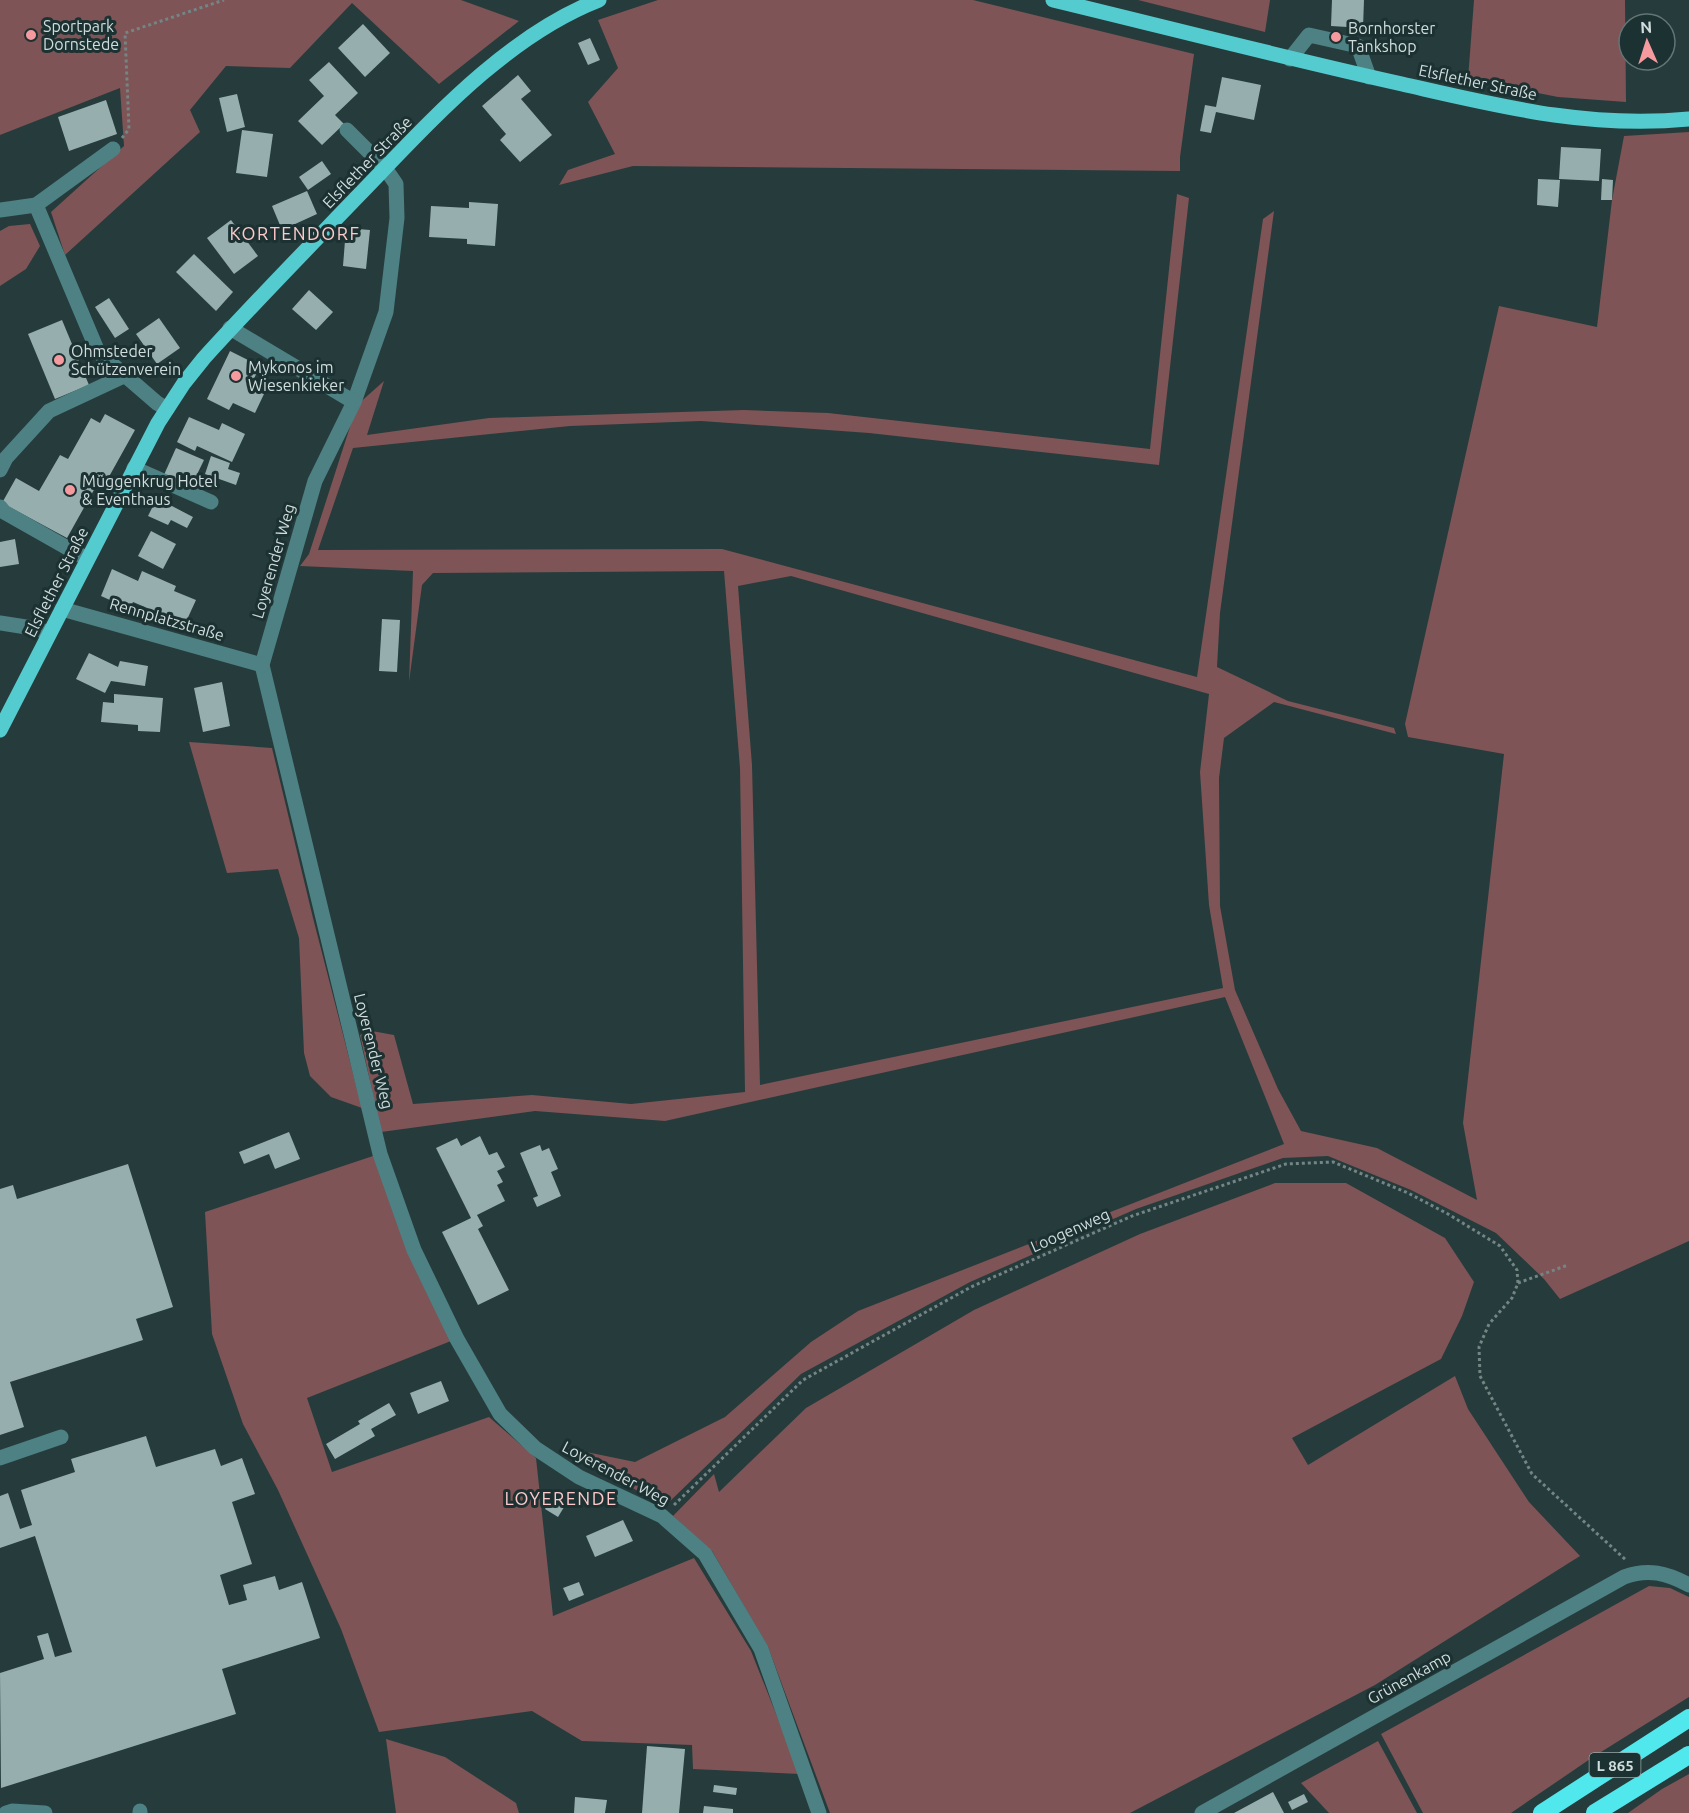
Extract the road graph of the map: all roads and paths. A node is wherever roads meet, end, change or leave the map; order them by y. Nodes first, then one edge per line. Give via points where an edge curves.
1 (224, 0) edge
2 (599, 0) edge
3 (1053, 0) edge
4 (1290, 59) junction
5 (1369, 77) junction
6 (1689, 119) edge
7 (346, 129) dead end
8 (113, 148) joint
9 (385, 168) junction
10 (36, 205) junction
11 (0, 210) edge
12 (230, 328) junction
13 (126, 375) junction
14 (354, 402) junction
15 (167, 409) junction
16 (134, 468) junction
17 (0, 470) edge
18 (211, 502) dead end
19 (0, 507) edge
20 (87, 559) junction
21 (62, 609) junction
22 (0, 623) edge
23 (49, 634) junction
24 (262, 665) junction
25 (0, 730) edge
26 (1568, 1265) dead end
27 (1518, 1283) junction
28 (61, 1437) dead end
29 (0, 1458) edge
30 (662, 1516) junction
31 (1638, 1572) junction
32 (1689, 1585) edge
33 (1689, 1718) edge
34 (1689, 1755) edge
35 (6, 1813) edge
36 (45, 1813) edge
37 (819, 1813) edge
38 (1202, 1813) edge
39 (1542, 1813) edge
40 (1595, 1813) edge

1 - 8 path via 125,33 129,129
2 - 9 main road, Elsflether Straße via 555,21 502,58 444,108
3 - 4 main road, Elsflether Straße
4 - 5 main road, Elsflether Straße
4 - 5 street via 1309,35 1358,46
5 - 6 main road, Elsflether Straße via 1533,113 1633,122
7 - 9 street
8 - 10 street
9 - 12 main road, Elsflether Straße
9 - 14 street, Loyerender Weg via 396,184 397,218 386,312
10 - 11 street
10 - 13 street via 98,352
12 - 14 street
12 - 15 main road, Elsflether Straße
13 - 15 street
13 - 17 street via 49,411 6,458
14 - 24 street, Loyerender Weg via 315,481
15 - 16 main road, Elsflether Straße
16 - 18 street
16 - 20 main road, Elsflether Straße
19 - 20 street
20 - 21 main road, Elsflether Straße
21 - 23 main road, Elsflether Straße
21 - 24 street, Rennplatzstraße
22 - 23 street
23 - 25 main road, Elsflether Straße
24 - 30 street, Loyerender Weg via 380,1154 414,1250 457,1339 500,1414 535,1448 579,1477
26 - 27 path
27 - 30 path, Loogenweg via 1517,1270 1500,1246 1408,1193 1333,1162 1286,1164 1132,1216 971,1287 803,1380
27 - 31 path via 1512,1298 1489,1324 1482,1339 1480,1376 1532,1474
28 - 29 street
30 - 37 street, Loyerender Weg via 705,1554 761,1649
31 - 32 street via 1673,1576
31 - 38 street, Grünenkamp
33 - 39 highway, L 865
34 - 40 highway, L 865
35 - 36 street

